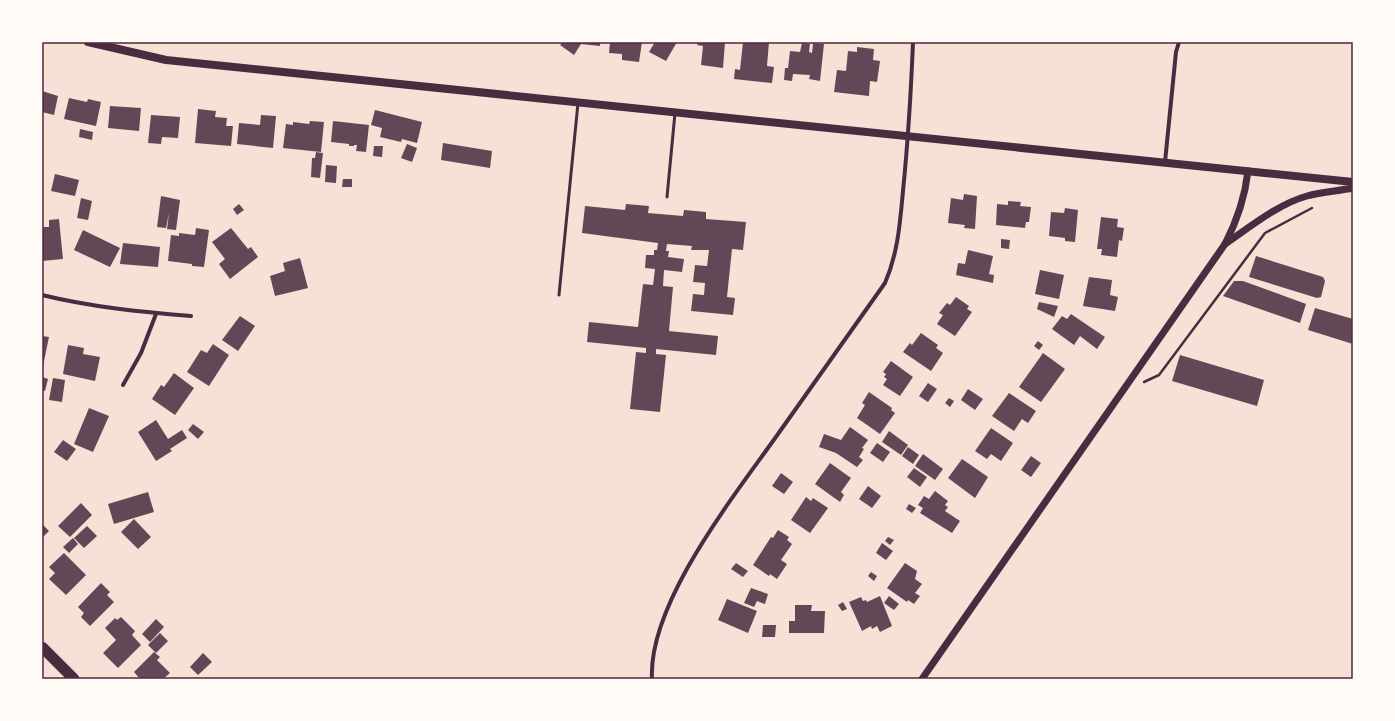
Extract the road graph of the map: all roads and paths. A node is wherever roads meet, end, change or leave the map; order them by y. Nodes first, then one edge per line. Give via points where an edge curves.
1 (88, 42) edge
2 (913, 42) edge
3 (1179, 42) edge
4 (578, 101) junction
5 (676, 112) junction
6 (908, 135) junction
7 (1165, 162) junction
8 (1248, 171) junction
9 (1353, 182) edge
10 (1353, 188) edge
11 (666, 197) dead end
12 (1313, 208) dead end
13 (1224, 244) junction
14 (42, 295) edge
15 (559, 295) dead end
16 (156, 314) junction
17 (191, 316) dead end
18 (1159, 376) dead end
19 (123, 385) dead end
20 (42, 647) edge
21 (74, 679) edge
22 (652, 679) edge
23 (922, 679) edge

1 - 4 main road via 166,60
2 - 6 street
3 - 7 street
4 - 5 main road
4 - 15 lane
5 - 6 main road
5 - 11 lane
6 - 7 main road
6 - 22 street via 897,247 885,283 698,547 660,630 654,654
7 - 8 main road
8 - 9 main road
8 - 13 street via 1247,187 1235,224
10 - 13 street via 1307,196 1292,202
12 - 18 path via 1265,233
13 - 23 street
14 - 16 street
16 - 17 street
16 - 19 street via 141,353
20 - 21 highway

